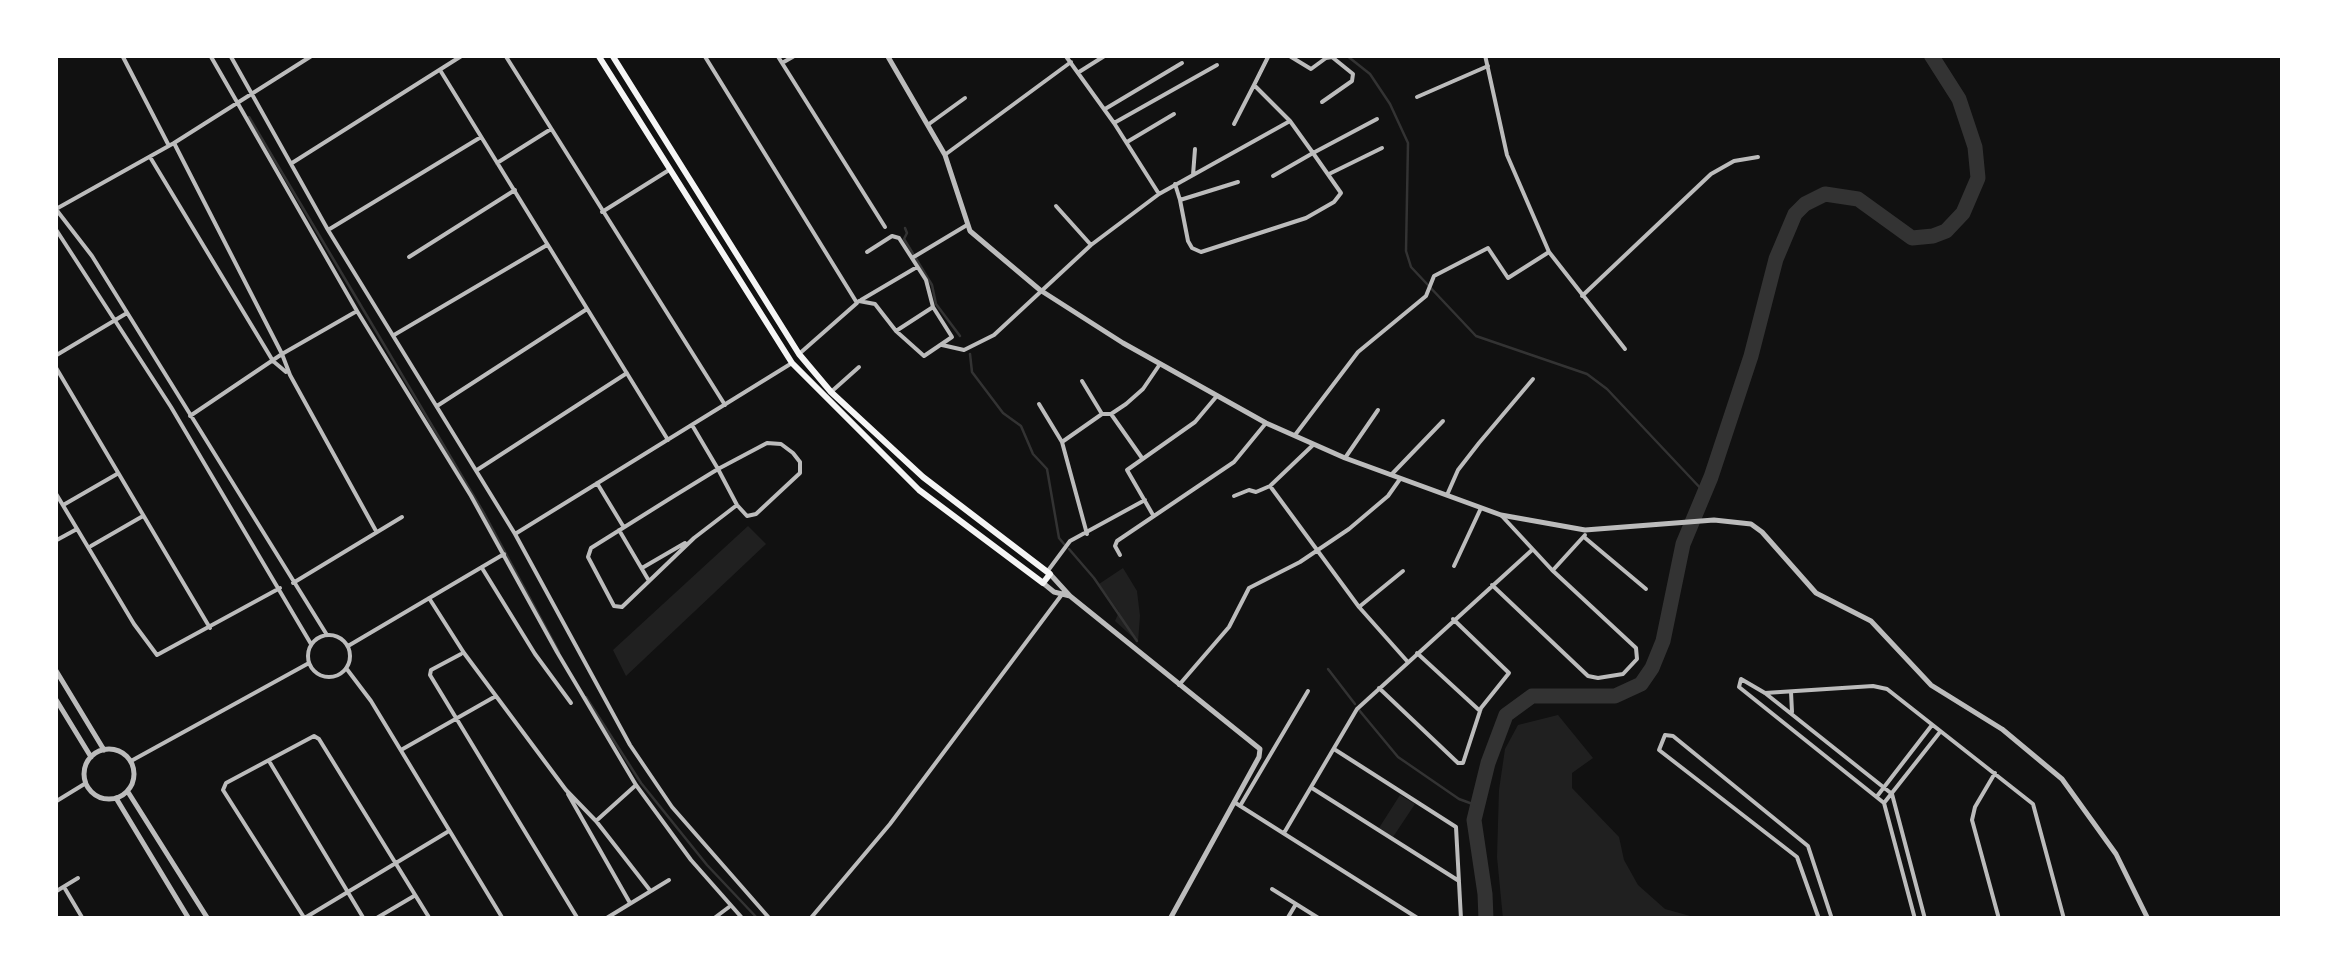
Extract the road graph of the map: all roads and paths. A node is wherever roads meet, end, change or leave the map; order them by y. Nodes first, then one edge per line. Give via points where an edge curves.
1 (122, 55) edge
2 (210, 55) edge
3 (230, 55) edge
4 (313, 55) edge
5 (463, 55) edge
6 (505, 55) edge
7 (598, 55) edge
8 (612, 55) edge
9 (704, 55) edge
10 (778, 55) edge
11 (796, 55) edge
12 (887, 55) edge
13 (1066, 55) edge
14 (1106, 55) edge
15 (1269, 55) edge
16 (1288, 55) edge
17 (1485, 55) edge
18 (1071, 62) junction
19 (782, 63) junction
20 (1182, 63) dead end
21 (1218, 65) dead end
22 (1488, 66) junction
23 (440, 70) junction
24 (1080, 72) junction
25 (1254, 85) junction
26 (253, 94) junction
27 (1417, 97) dead end
28 (965, 98) dead end
29 (1322, 102) dead end
30 (236, 104) junction
31 (1105, 109) junction
32 (1174, 114) dead end
33 (1377, 119) dead end
34 (1290, 121) junction
35 (1114, 123) junction
36 (930, 124) junction
37 (1234, 124) dead end
38 (551, 129) junction
39 (482, 137) junction
40 (1127, 142) junction
41 (171, 144) junction
42 (1382, 148) dead end
43 (1195, 149) dead end
44 (1313, 153) junction
45 (945, 154) junction
46 (149, 156) junction
47 (1758, 157) dead end
48 (292, 163) junction
49 (498, 163) junction
50 (669, 170) junction
51 (1328, 174) junction
52 (1193, 175) junction
53 (1274, 176) dead end
54 (1238, 182) dead end
55 (1175, 184) junction
56 (515, 190) junction
57 (1159, 194) junction
58 (1180, 200) junction
59 (1056, 206) dead end
60 (55, 208) edge
61 (602, 212) junction
62 (967, 226) junction
63 (885, 227) dead end
64 (55, 228) edge
65 (328, 230) junction
66 (547, 245) junction
67 (1092, 246) junction
68 (867, 252) dead end
69 (1548, 252) junction
70 (914, 257) junction
71 (409, 258) dead end
72 (917, 267) junction
73 (1040, 290) junction
74 (1582, 296) junction
75 (858, 302) junction
76 (933, 307) junction
77 (588, 308) junction
78 (357, 311) junction
79 (127, 313) junction
80 (116, 320) junction
81 (896, 330) junction
82 (394, 336) junction
83 (942, 346) junction
84 (1626, 349) dead end
85 (282, 354) junction
86 (799, 354) junction
87 (55, 356) edge
88 (273, 361) junction
89 (792, 363) junction
90 (1160, 364) junction
91 (55, 366) edge
92 (859, 367) dead end
93 (627, 373) junction
94 (290, 375) junction
95 (1533, 379) dead end
96 (1082, 381) dead end
97 (832, 392) junction
98 (1216, 397) junction
99 (724, 404) junction
100 (1039, 404) dead end
101 (437, 406) junction
102 (1378, 410) dead end
103 (1102, 414) junction
104 (1111, 414) junction
105 (190, 416) junction
106 (1444, 421) dead end
107 (1266, 423) junction
108 (692, 425) junction
109 (1294, 436) junction
110 (668, 440) junction
111 (1062, 442) junction
112 (1313, 445) junction
113 (1142, 458) junction
114 (1345, 458) junction
115 (477, 470) junction
116 (718, 470) junction
117 (117, 474) junction
118 (1391, 475) junction
119 (1400, 479) junction
120 (597, 483) junction
121 (1270, 486) junction
122 (55, 492) edge
123 (941, 493) junction
124 (1447, 494) junction
125 (1234, 496) dead end
126 (1145, 500) junction
127 (934, 503) junction
128 (63, 505) junction
129 (737, 505) junction
130 (1481, 508) junction
131 (1153, 514) junction
132 (143, 516) junction
133 (1501, 516) junction
134 (402, 517) dead end
135 (78, 529) junction
136 (621, 529) junction
137 (376, 532) junction
138 (514, 534) junction
139 (1087, 534) junction
140 (1584, 534) junction
141 (694, 538) junction
142 (55, 541) edge
143 (90, 547) junction
144 (1532, 550) junction
145 (1317, 551) junction
146 (504, 554) junction
147 (1120, 555) dead end
148 (1024, 556) junction
149 (1017, 566) junction
150 (1454, 566) dead end
151 (482, 568) junction
152 (642, 568) junction
153 (1552, 570) junction
154 (1403, 571) dead end
155 (1048, 574) junction
156 (649, 581) junction
157 (293, 583) junction
158 (1043, 583) junction
159 (1492, 585) junction
160 (280, 588) junction
161 (1646, 588) dead end
162 (1066, 593) junction
163 (429, 598) junction
164 (1359, 607) junction
165 (1454, 619) junction
166 (210, 628) junction
167 (327, 635) junction
168 (312, 644) junction
169 (348, 646) junction
170 (464, 652) junction
171 (1416, 653) junction
172 (1407, 662) junction
173 (309, 663) junction
174 (346, 668) junction
175 (55, 669) edge
176 (1180, 684) junction
177 (1379, 688) junction
178 (1308, 691) dead end
179 (1791, 692) junction
180 (1765, 693) junction
181 (496, 696) junction
182 (55, 698) edge
183 (571, 702) dead end
184 (1480, 711) junction
185 (1792, 715) junction
186 (456, 719) junction
187 (1932, 724) junction
188 (1941, 732) junction
189 (1828, 743) junction
190 (1334, 749) junction
191 (104, 750) junction
192 (401, 750) junction
193 (1822, 751) junction
194 (91, 757) junction
195 (130, 761) junction
196 (269, 761) junction
197 (1995, 774) junction
198 (86, 783) junction
199 (636, 785) junction
200 (1312, 788) junction
201 (1884, 788) junction
202 (566, 790) junction
203 (128, 792) junction
204 (1892, 794) junction
205 (1878, 795) junction
206 (116, 798) junction
207 (55, 802) edge
208 (1884, 803) junction
209 (1236, 804) junction
210 (596, 821) junction
211 (449, 831) junction
212 (1284, 834) junction
213 (1808, 846) junction
214 (1797, 858) junction
215 (396, 864) junction
216 (78, 878) dead end
217 (669, 880) dead end
218 (1459, 881) junction
219 (64, 887) junction
220 (1272, 889) dead end
221 (650, 890) junction
222 (55, 892) edge
223 (349, 894) junction
224 (415, 895) junction
225 (630, 903) junction
226 (1296, 904) junction
227 (730, 906) junction
228 (84, 919) edge
229 (189, 919) edge
230 (208, 919) edge
231 (304, 919) edge
232 (364, 919) edge
233 (375, 919) edge
234 (430, 919) edge
235 (503, 919) edge
236 (578, 919) edge
237 (605, 919) edge
238 (714, 919) edge
239 (743, 919) edge
240 (770, 919) edge
241 (810, 919) edge
242 (1170, 919) edge
243 (1288, 919) edge
244 (1320, 919) edge
245 (1419, 919) edge
246 (1461, 919) edge
247 (1819, 919) edge
248 (1832, 919) edge
249 (1916, 919) edge
250 (1925, 919) edge
251 (1999, 919) edge
252 (2064, 919) edge
253 (2148, 919) edge

1 - 41 street
2 - 30 street
3 - 26 street
4 - 26 street
5 - 23 street
6 - 38 street
7 - 50 highway
8 - 86 highway
9 - 75 street
10 - 19 street
11 - 19 street
12 - 36 street
13 - 18 street
14 - 24 street
15 - 25 street
16 - 29 street via 1311,69 1332,58 1353,74
17 - 22 street
18 - 24 street
18 - 45 street
19 - 63 street
20 - 31 street
21 - 35 street
22 - 27 street
22 - 69 street via 1507,156
23 - 39 street
23 - 48 street
24 - 31 street
25 - 34 street
25 - 37 street
26 - 30 street
26 - 48 street
28 - 36 street
30 - 41 street
30 - 78 street
31 - 35 street
32 - 40 street
33 - 44 street
34 - 44 street
34 - 52 street
35 - 40 street
36 - 45 street
38 - 49 street
38 - 61 street
39 - 49 street
39 - 65 street
40 - 57 street
41 - 46 street
41 - 85 street
42 - 51 street
43 - 52 street
44 - 51 street
44 - 53 street
45 - 62 street
46 - 60 street
46 - 88 street
47 - 74 street via 1710,174
48 - 65 street
49 - 56 street
50 - 61 street
50 - 89 highway
51 - 58 street via 1341,192 1334,202 1292,224 1201,252 1188,241
52 - 55 street
54 - 58 street
55 - 57 street
55 - 58 street
56 - 66 street
56 - 71 street
57 - 67 street
59 - 67 street
60 - 79 street
61 - 99 street
62 - 70 street
62 - 73 street
64 - 80 street
65 - 82 street
66 - 77 street
66 - 82 street
67 - 73 street
68 - 70 street via 894,236
69 - 74 street
69 - 109 street via 1508,278 1488,248 1434,276 1426,296 1358,352
70 - 72 street
72 - 75 street
72 - 76 street
73 - 83 street via 978,345
73 - 90 street
74 - 84 street
75 - 81 street via 875,304
75 - 86 street
76 - 81 street
76 - 83 street via 953,335
77 - 93 street
77 - 101 street
78 - 85 street
78 - 146 street
79 - 80 street
79 - 105 street
80 - 87 street
80 - 160 street
81 - 83 street via 924,356
82 - 101 street
85 - 88 street
85 - 94 street
86 - 97 highway
88 - 94 street
88 - 105 street
89 - 99 street
89 - 127 highway
90 - 98 street
90 - 104 street via 1143,389
91 - 117 street
92 - 97 street
93 - 110 street
93 - 115 street
94 - 137 street
95 - 124 street via 1478,442
96 - 103 street
97 - 123 highway
98 - 107 street
98 - 113 street via 1195,422
99 - 108 street
100 - 111 street
101 - 115 street
102 - 114 street
103 - 104 street
103 - 111 street
104 - 113 street
105 - 157 street
106 - 118 street
107 - 109 street
107 - 131 street via 1234,462
108 - 110 street
108 - 116 street
109 - 112 street
110 - 120 street
111 - 139 street
112 - 114 street
112 - 121 street
113 - 126 street via 1127,474
114 - 118 street
115 - 138 street
116 - 129 street
116 - 129 street via 771,442 800,462 799,476 756,514 747,516
116 - 136 street
117 - 128 street
117 - 132 street
118 - 119 street
119 - 124 street
119 - 145 street via 1372,510
120 - 136 street
120 - 138 street
121 - 125 street
121 - 145 street
122 - 128 street
123 - 127 highway
123 - 148 highway
124 - 130 street
126 - 131 street
126 - 139 street
127 - 149 highway
128 - 135 street
129 - 141 street
130 - 133 street
130 - 150 street
131 - 147 street via 1117,541
132 - 143 street
132 - 166 street
133 - 140 street
133 - 144 street
134 - 137 street
135 - 142 street
135 - 143 street
136 - 152 street
136 - 156 street via 588,557 614,606 621,608
137 - 157 street
138 - 240 street via 641,762
139 - 155 street via 1070,541
140 - 153 street
140 - 161 street
140 - 253 street via 1714,520 1743,522 1762,532 1816,593 1871,622 1931,684 2002,729 2062,779 2116,854
141 - 152 street
141 - 156 street
143 - 166 street via 154,654
144 - 153 street
144 - 159 street
145 - 164 street
145 - 176 street via 1249,588 1229,627
146 - 151 street
146 - 199 street
148 - 149 highway
148 - 155 highway
149 - 158 highway
151 - 163 street
151 - 183 street
152 - 156 street
153 - 159 street via 1638,651 1626,672 1588,676
154 - 164 street
155 - 158 highway
155 - 162 street
157 - 167 street
158 - 162 street
159 - 165 street
160 - 166 street
160 - 168 street
162 - 176 street
162 - 241 street
163 - 169 street
163 - 170 street
164 - 172 street
165 - 171 street
165 - 184 street via 1508,671
167 - 168 street
167 - 169 street
168 - 173 street
169 - 174 street
170 - 181 street
170 - 186 street via 430,673
171 - 172 street
171 - 184 street
172 - 177 street
173 - 174 street via 326,677
173 - 195 street
174 - 192 street
175 - 191 street
176 - 209 street via 1258,747
177 - 184 street via 1461,764
177 - 190 street via 1357,709
178 - 209 street
179 - 180 street
179 - 185 street
179 - 187 street via 1881,686
180 - 185 street
180 - 193 street via 1739,681
181 - 186 street
181 - 202 street
182 - 194 street
185 - 189 street
186 - 192 street
186 - 236 street
187 - 188 street
187 - 201 street
188 - 197 street
188 - 204 street
189 - 193 street
189 - 201 street
190 - 200 street
190 - 218 street via 1456,827
191 - 194 street
191 - 195 street
192 - 211 street
193 - 205 street
194 - 198 street
195 - 203 street via 134,777
196 - 215 street via 318,738
196 - 223 street
196 - 231 street via 224,790
197 - 251 street via 1972,820
197 - 252 street via 2033,804
198 - 206 street via 97,796
198 - 207 street
199 - 210 street
199 - 227 street
200 - 212 street
200 - 218 street
201 - 204 street
201 - 205 street
202 - 210 street
202 - 225 street
203 - 206 street
203 - 230 street
204 - 208 street
204 - 250 street
205 - 208 street
206 - 229 street
208 - 249 street
209 - 212 street
209 - 242 street
210 - 221 street
211 - 215 street
211 - 235 street
212 - 245 street
213 - 214 street
213 - 214 street via 1665,735 1659,750
213 - 248 street
214 - 247 street
215 - 223 street
215 - 224 street
216 - 219 street
217 - 221 street
218 - 246 street
219 - 222 street
219 - 228 street
220 - 226 street
221 - 225 street
223 - 231 street
223 - 232 street
224 - 233 street
224 - 234 street
225 - 237 street
226 - 243 street
226 - 244 street
227 - 238 street
227 - 239 street

